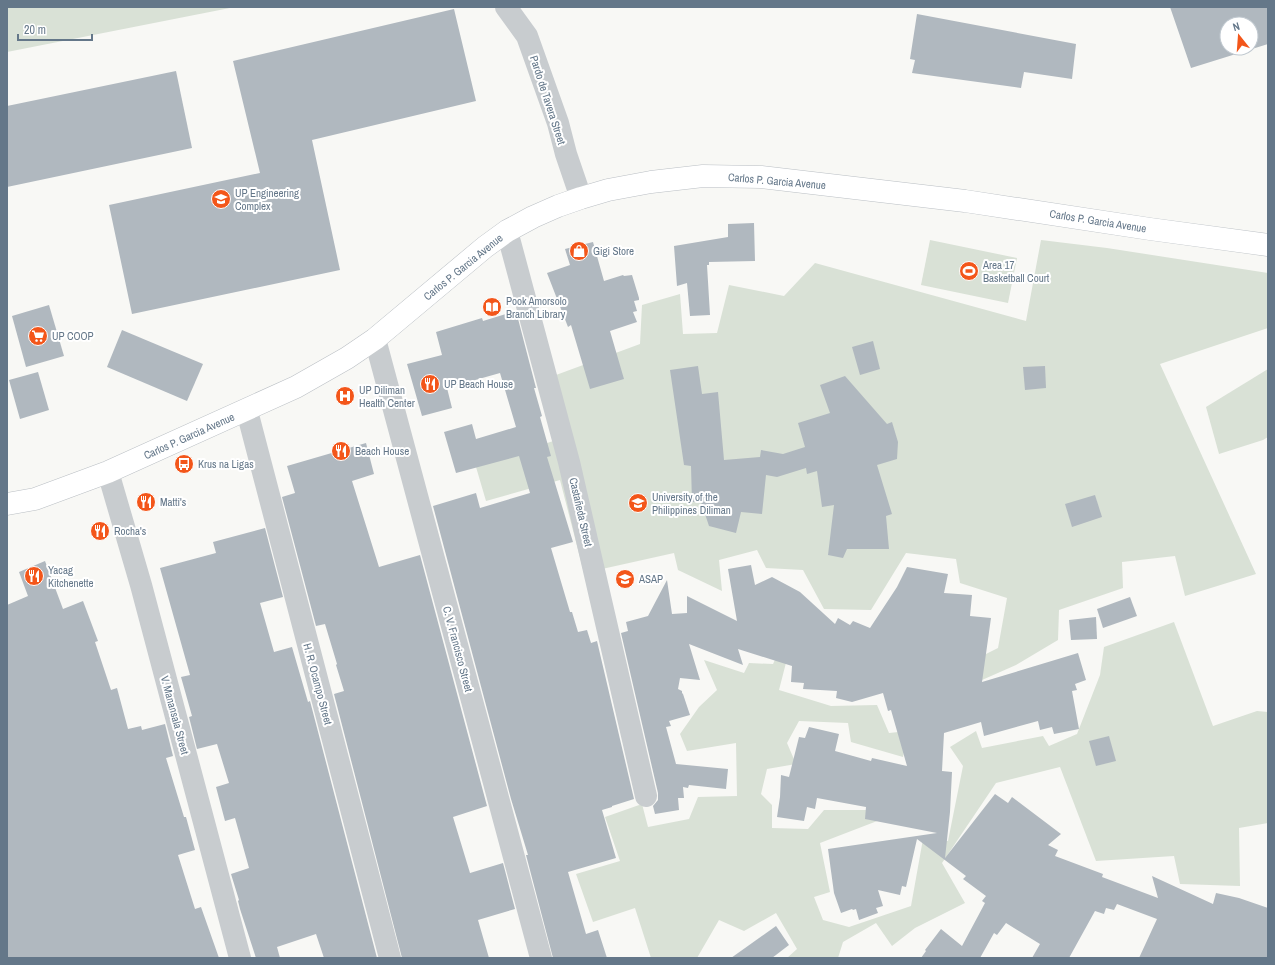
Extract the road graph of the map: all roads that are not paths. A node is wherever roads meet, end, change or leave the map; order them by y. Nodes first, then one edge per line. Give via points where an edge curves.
1 (506, 7) edge
2 (581, 198) junction
3 (507, 232) junction
4 (1268, 245) edge
5 (375, 339) junction
6 (247, 411) junction
7 (108, 472) junction
8 (7, 504) edge
9 (646, 796) dead end
10 (240, 958) edge
11 (390, 958) edge
12 (540, 958) edge

1 - 2 street, Pardo de Tavera Street via 527,36
2 - 3 main road, Carlos P. Garcia Avenue via 533,217
2 - 4 main road, Carlos P. Garcia Avenue via 651,182 703,176 761,177 965,201
3 - 5 main road, Carlos P. Garcia Avenue via 485,247
3 - 9 street, Castañeda Street via 570,462
5 - 6 main road, Carlos P. Garcia Avenue via 323,373
5 - 12 street, C. V. Francisco Street
6 - 7 main road, Carlos P. Garcia Avenue
6 - 11 street, H. R. Ocampo Street
7 - 8 main road, Carlos P. Garcia Avenue via 35,499
7 - 10 street, V. Manansala Street via 143,592

